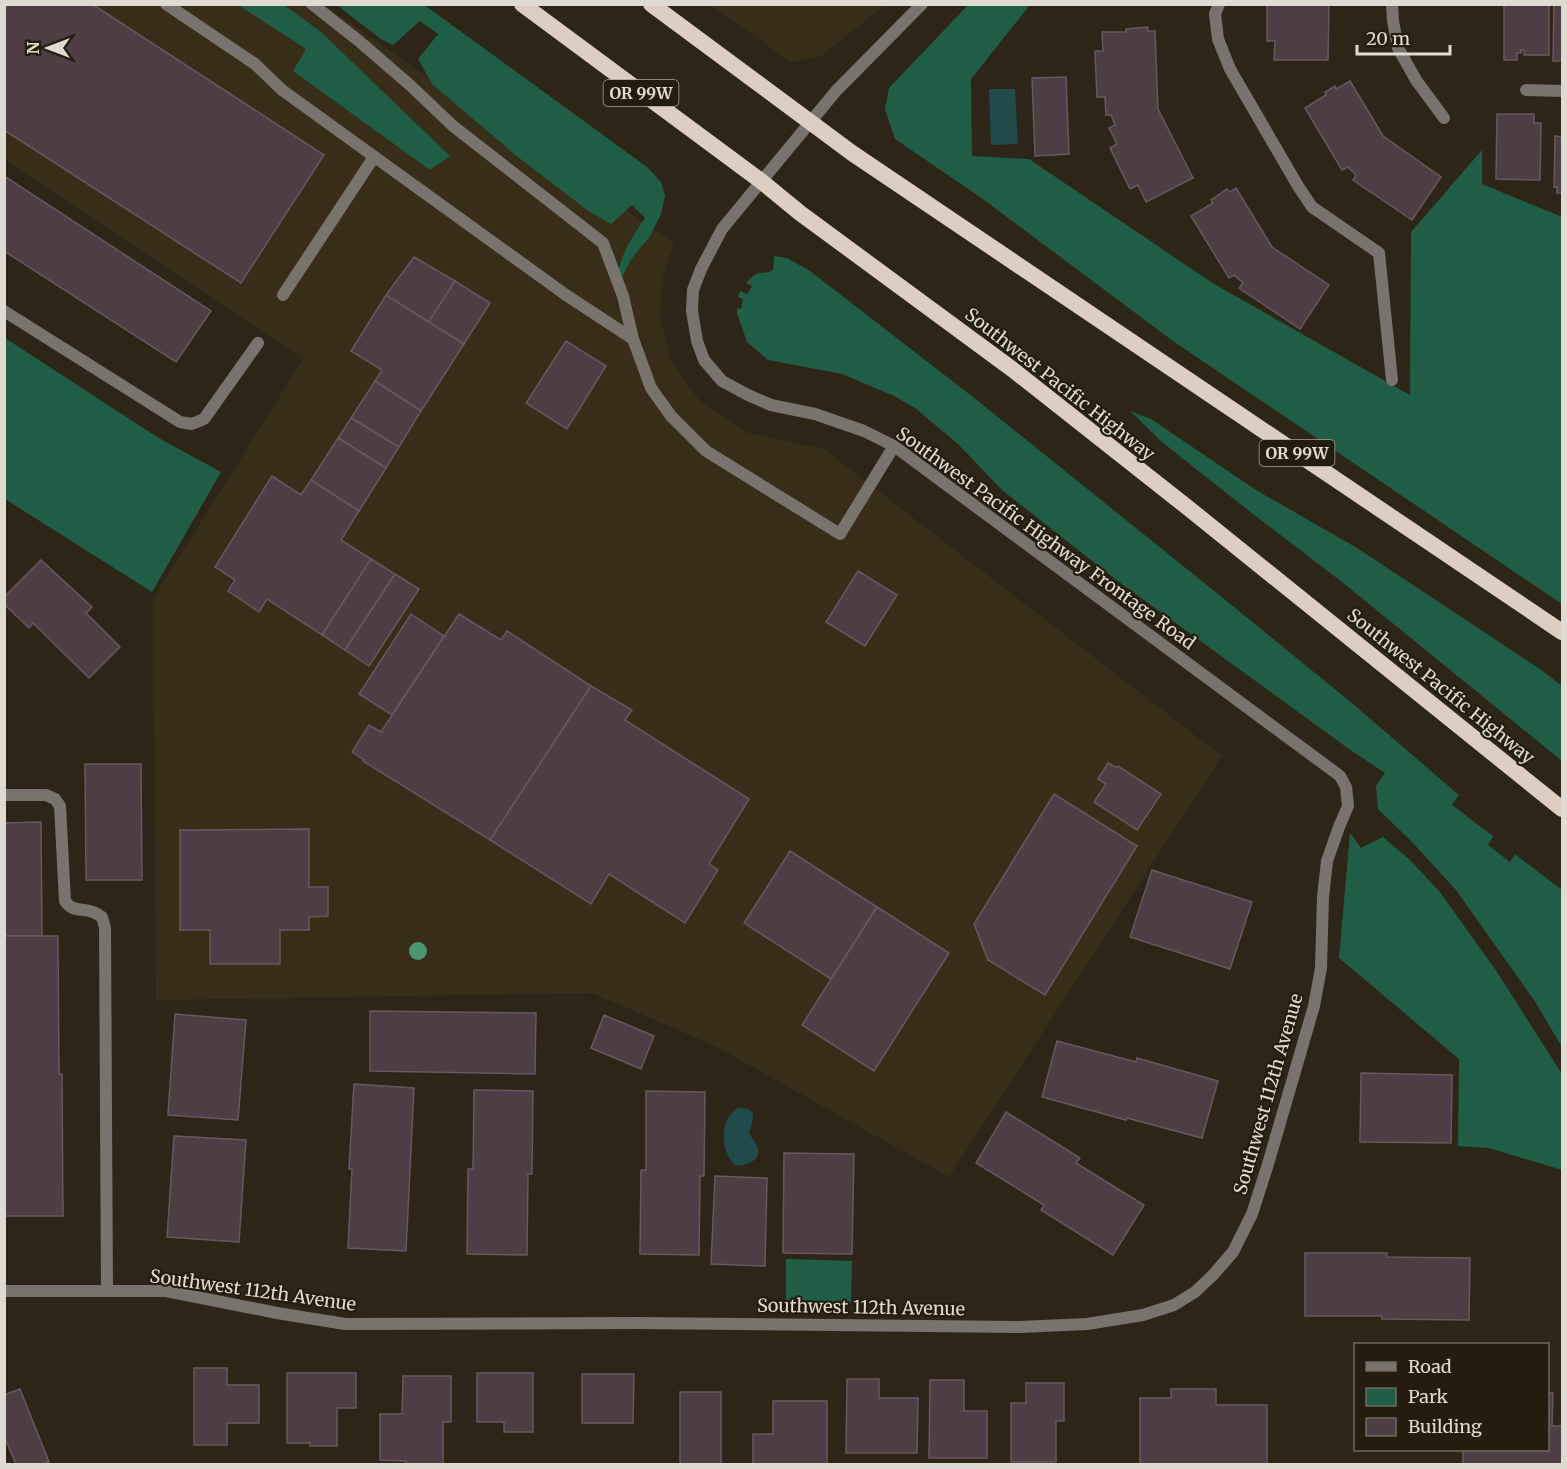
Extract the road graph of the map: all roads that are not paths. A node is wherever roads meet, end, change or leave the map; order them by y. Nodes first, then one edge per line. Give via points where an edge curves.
1 (166, 4) edge
2 (312, 4) edge
3 (522, 4) edge
4 (651, 4) edge
5 (922, 4) edge
6 (1219, 4) edge
7 (1392, 4) edge
8 (1526, 90) dead end
9 (1563, 91) edge
10 (1444, 118) dead end
11 (810, 122) junction
12 (374, 157) junction
13 (761, 181) junction
14 (283, 295) dead end
15 (4, 311) edge
16 (633, 339) junction
17 (258, 343) dead end
18 (1392, 380) dead end
19 (894, 446) junction
20 (1563, 632) edge
21 (4, 795) edge
22 (1348, 806) joint
23 (1563, 809) edge
24 (4, 1291) edge
25 (107, 1291) junction

1 - 12 street via 255,64 282,90
2 - 16 street via 453,126 603,243 623,296
3 - 13 highway, Southwest Pacific Highway / OR 99W
4 - 11 highway, OR 99W
5 - 11 street, Southwest Pacific Highway Frontage Road
6 - 18 street via 1215,14 1218,39 1230,69 1298,186 1312,207 1379,253
7 - 10 street via 1398,48
8 - 9 street
11 - 13 street, Southwest Pacific Highway Frontage Road
11 - 20 highway, OR 99W
12 - 14 street
12 - 16 street
13 - 19 street, Southwest Pacific Highway Frontage Road via 722,229 693,290 692,311 704,360 722,381 748,395 864,431
13 - 23 highway, Southwest Pacific Highway / OR 99W via 1012,369
15 - 17 street via 180,422 192,424 204,419
16 - 19 street via 651,388 670,417 706,451 840,534
19 - 22 street, Southwest Pacific Highway Frontage Road via 1323,762 1340,776
21 - 25 street via 46,795 60,806 64,901 76,910 102,917 105,928
22 - 25 street, Southwest 112th Avenue via 1327,861 1321,968 1314,1006 1252,1214 1233,1252 1195,1292 1174,1305 1143,1315 1087,1324 1029,1326 345,1324 166,1291
24 - 25 street, Southwest 112th Avenue

